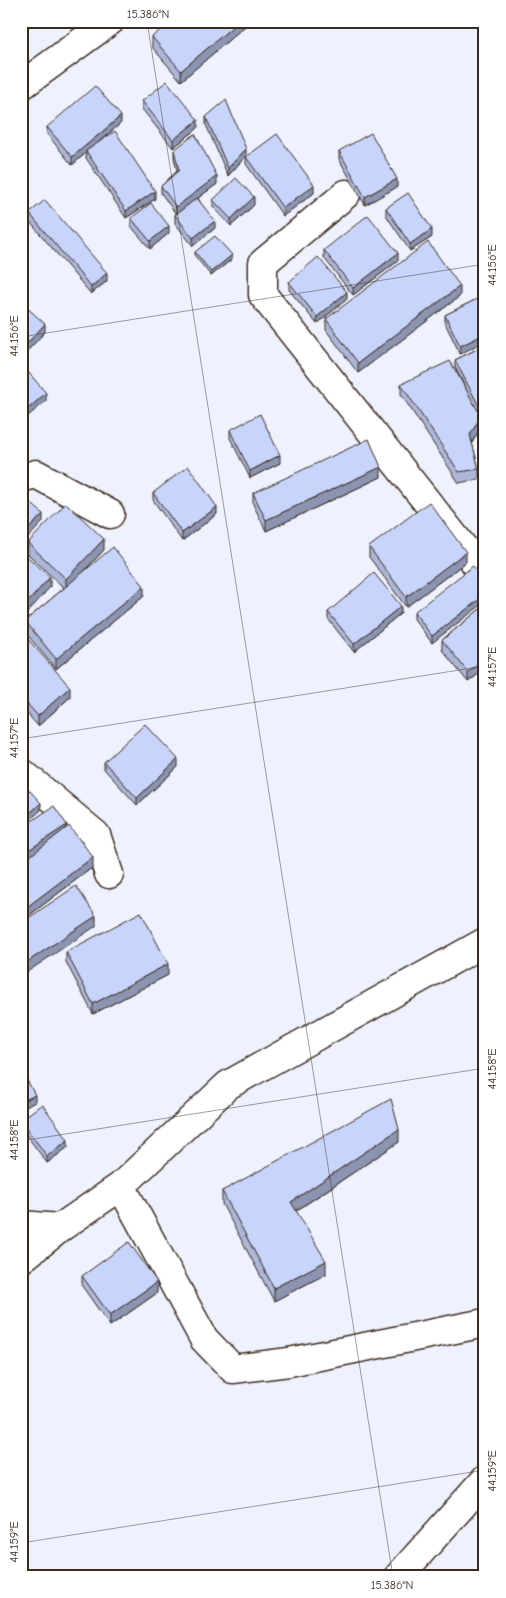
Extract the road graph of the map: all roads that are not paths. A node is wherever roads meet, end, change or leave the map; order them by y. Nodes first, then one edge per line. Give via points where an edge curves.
1 (110, 21) edge
2 (21, 86) edge
3 (346, 194) dead end
4 (21, 478) edge
5 (110, 514) dead end
6 (485, 575) edge
7 (21, 772) edge
8 (109, 874) dead end
9 (485, 942) edge
10 (121, 1186) junction
11 (21, 1224) edge
12 (60, 1228) junction
13 (21, 1259) edge
14 (485, 1323) edge
15 (485, 1480) edge
16 (398, 1577) edge

1 - 2 street
3 - 6 street via 263,263 263,295
4 - 5 street via 36,474
7 - 8 street via 96,835
9 - 10 street via 228,1086
10 - 12 street
10 - 14 street via 204,1339 233,1369 289,1362
11 - 12 street
12 - 13 street
15 - 16 street

